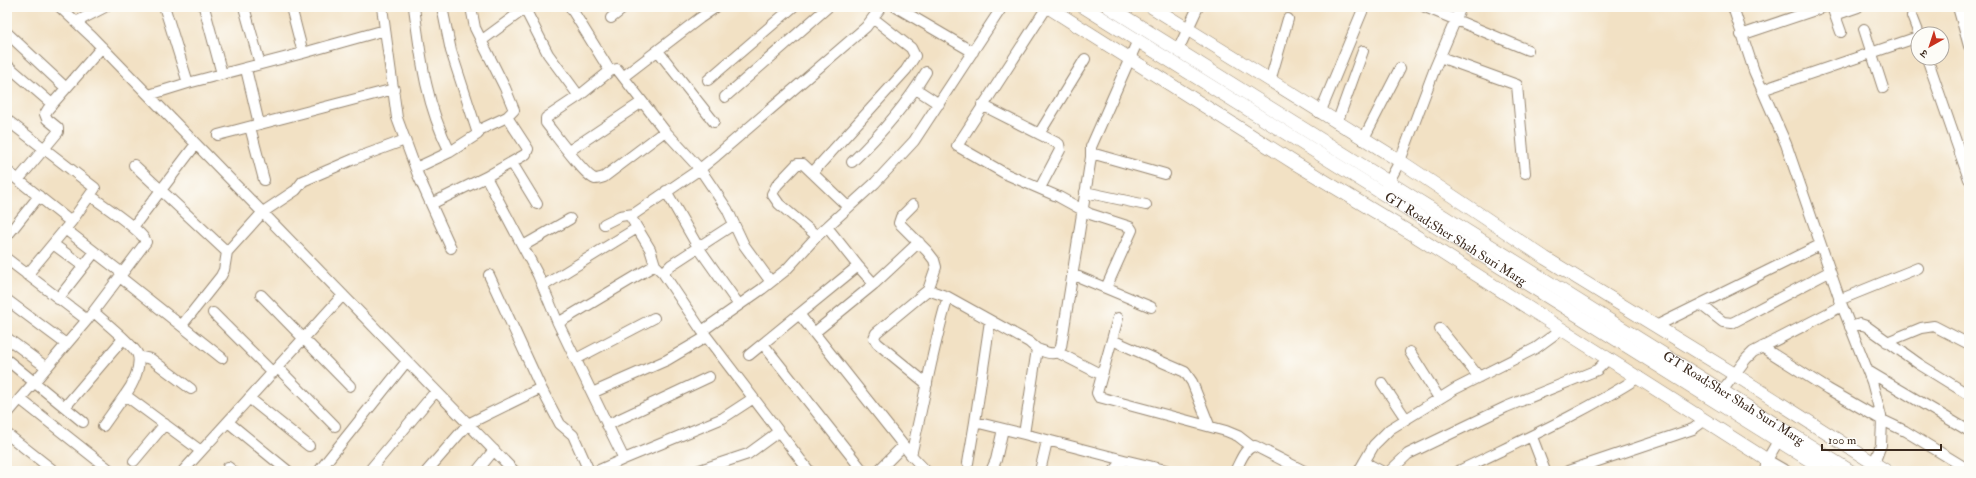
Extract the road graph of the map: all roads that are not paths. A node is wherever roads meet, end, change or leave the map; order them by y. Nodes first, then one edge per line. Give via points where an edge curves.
1 (60, 7) edge
2 (105, 7) edge
3 (204, 7) edge
4 (244, 7) edge
5 (291, 7) edge
6 (382, 7) edge
7 (414, 7) edge
8 (442, 7) edge
9 (471, 7) edge
10 (525, 7) edge
11 (626, 7) edge
12 (716, 7) edge
13 (793, 7) edge
14 (828, 7) edge
15 (881, 7) edge
16 (896, 7) edge
17 (1002, 7) edge
18 (1047, 7) edge
19 (1084, 7) edge
20 (1109, 7) edge
21 (1152, 7) edge
22 (1198, 7) edge
23 (1364, 7) edge
24 (1425, 7) edge
25 (1461, 7) edge
26 (1733, 7) edge
27 (1824, 7) edge
28 (1858, 7) edge
29 (1958, 7) edge
30 (571, 8) dead end
31 (165, 9) dead end
32 (1834, 11) edge
33 (1168, 12) edge
34 (1912, 16) dead end
35 (611, 18) dead end
36 (874, 18) junction
37 (1456, 19) junction
38 (1288, 20) dead end
39 (76, 22) junction
40 (1916, 26) edge
41 (1188, 29) junction
42 (1864, 29) dead end
43 (385, 30) junction
44 (1841, 32) dead end
45 (7, 33) edge
46 (1742, 35) junction
47 (480, 40) junction
48 (1138, 40) junction
49 (1910, 40) edge
50 (1969, 46) edge
51 (102, 47) junction
52 (1178, 50) junction
53 (1528, 50) dead end
54 (658, 51) junction
55 (1363, 51) dead end
56 (973, 52) junction
57 (303, 53) junction
58 (1871, 53) junction
59 (1440, 57) junction
60 (1130, 58) junction
61 (1085, 59) dead end
62 (260, 64) junction
63 (7, 65) edge
64 (1930, 66) edge
65 (246, 68) junction
66 (1400, 68) dead end
67 (610, 71) junction
68 (926, 72) dead end
69 (222, 74) junction
70 (624, 77) junction
71 (708, 80) dead end
72 (1270, 81) junction
73 (188, 83) junction
74 (66, 88) junction
75 (1883, 88) dead end
76 (394, 89) junction
77 (916, 89) junction
78 (1762, 90) junction
79 (149, 95) junction
80 (578, 96) junction
81 (725, 97) dead end
82 (642, 102) junction
83 (52, 104) junction
84 (939, 104) junction
85 (982, 105) junction
86 (1320, 113) junction
87 (507, 117) junction
88 (7, 120) edge
89 (714, 122) dead end
90 (1337, 123) junction
91 (254, 125) junction
92 (477, 131) junction
93 (664, 131) junction
94 (1039, 134) junction
95 (218, 135) dead end
96 (405, 140) junction
97 (1363, 140) junction
98 (196, 144) junction
99 (44, 148) junction
100 (569, 151) junction
101 (450, 152) junction
102 (1091, 153) junction
103 (1400, 161) junction
104 (852, 162) dead end
105 (512, 163) junction
106 (134, 165) dead end
107 (416, 168) junction
108 (700, 169) junction
109 (7, 171) edge
110 (813, 172) junction
111 (1525, 173) dead end
112 (1165, 174) dead end
113 (486, 177) junction
114 (1969, 179) edge
115 (18, 180) junction
116 (264, 180) dead end
117 (1389, 183) junction
118 (1040, 188) junction
119 (162, 189) junction
120 (666, 191) junction
121 (1085, 192) junction
122 (1382, 194) junction
123 (39, 196) junction
124 (91, 196) junction
125 (431, 204) junction
126 (537, 204) dead end
127 (913, 204) dead end
128 (1146, 205) dead end
129 (848, 207) junction
130 (1082, 209) junction
131 (263, 212) junction
132 (630, 216) junction
133 (570, 219) dead end
134 (604, 224) dead end
135 (734, 224) junction
136 (68, 226) junction
137 (827, 226) junction
138 (133, 227) junction
139 (637, 228) junction
140 (7, 236) edge
141 (817, 236) junction
142 (919, 242) junction
143 (53, 244) junction
144 (1820, 245) junction
145 (523, 246) junction
146 (698, 247) junction
147 (451, 248) dead end
148 (227, 252) junction
149 (94, 253) junction
150 (7, 259) edge
151 (655, 265) junction
152 (83, 266) junction
153 (858, 266) junction
154 (1918, 268) dead end
155 (1829, 272) junction
156 (663, 273) junction
157 (1072, 274) junction
158 (27, 275) junction
159 (121, 275) junction
160 (489, 275) dead end
161 (771, 282) junction
162 (874, 284) junction
163 (543, 286) junction
164 (1106, 288) junction
165 (928, 290) junction
166 (261, 295) dead end
167 (343, 295) junction
168 (948, 297) junction
169 (58, 299) junction
170 (7, 300) edge
171 (1841, 303) junction
172 (1700, 304) junction
173 (739, 305) junction
174 (1151, 306) dead end
175 (94, 312) junction
176 (213, 313) dead end
177 (799, 314) junction
178 (654, 318) dead end
179 (1118, 318) dead end
180 (87, 320) junction
181 (990, 321) junction
182 (558, 323) junction
183 (182, 325) junction
184 (1656, 326) junction
185 (1850, 327) junction
186 (1440, 329) dead end
187 (1562, 329) junction
188 (814, 332) junction
189 (704, 334) junction
190 (7, 338) edge
191 (123, 338) junction
192 (304, 339) junction
193 (1112, 340) junction
194 (1887, 342) junction
195 (66, 344) junction
196 (763, 344) junction
197 (1969, 344) edge
198 (1762, 346) junction
199 (1037, 349) junction
200 (1057, 352) junction
201 (1410, 352) dead end
202 (749, 355) dead end
203 (138, 356) junction
204 (222, 358) dead end
205 (1609, 358) junction
206 (576, 359) junction
207 (7, 360) edge
208 (407, 361) junction
209 (46, 367) junction
210 (276, 370) junction
211 (1868, 371) junction
212 (1734, 374) junction
213 (1102, 375) junction
214 (709, 377) dead end
215 (1479, 377) junction
216 (1639, 377) junction
217 (34, 382) junction
218 (1382, 383) dead end
219 (926, 384) junction
220 (350, 386) dead end
221 (541, 388) junction
222 (192, 389) dead end
223 (436, 391) junction
224 (1722, 391) junction
225 (592, 393) junction
226 (125, 395) junction
227 (1969, 395) edge
228 (250, 398) junction
229 (1439, 398) junction
230 (20, 399) junction
231 (752, 399) junction
232 (65, 407) junction
233 (7, 414) edge
234 (1406, 419) junction
235 (1705, 420) junction
236 (1882, 420) junction
237 (83, 422) dead end
238 (228, 422) junction
239 (975, 422) junction
240 (165, 424) junction
241 (468, 424) junction
242 (1208, 425) junction
243 (103, 426) dead end
244 (335, 426) dead end
245 (607, 426) junction
246 (1003, 429) junction
247 (1969, 431) edge
248 (778, 432) junction
249 (7, 434) edge
250 (1024, 434) junction
251 (1532, 437) junction
252 (1048, 441) junction
253 (1778, 441) junction
254 (309, 446) dead end
255 (904, 446) junction
256 (1251, 446) junction
257 (494, 450) junction
258 (201, 451) junction
259 (911, 455) junction
260 (624, 459) junction
261 (1124, 460) junction
262 (134, 461) dead end
263 (968, 463) dead end
264 (1766, 466) edge
265 (1361, 467) edge
266 (1872, 467) edge
267 (1969, 470) edge
268 (54, 471) edge
269 (111, 471) edge
270 (183, 471) edge
271 (288, 471) edge
272 (319, 471) edge
273 (369, 471) edge
274 (427, 471) edge
275 (477, 471) edge
276 (514, 471) edge
277 (589, 471) edge
278 (597, 471) edge
279 (698, 471) edge
280 (809, 471) edge
281 (863, 471) edge
282 (878, 471) edge
283 (926, 471) edge
284 (991, 471) edge
285 (1040, 471) edge
286 (1114, 471) edge
287 (1170, 471) edge
288 (1235, 471) edge
289 (1304, 471) edge
290 (1381, 471) edge
291 (1390, 471) edge
292 (1458, 471) edge
293 (1545, 471) edge
294 (1568, 471) edge
295 (1786, 471) edge
296 (1827, 471) edge
297 (1850, 471) edge
298 (1886, 471) edge

1 - 39 street
2 - 39 street
3 - 69 street
4 - 62 street
5 - 57 street
6 - 43 street
7 - 101 street via 426,89 440,132
8 - 92 street via 450,51
9 - 47 street
10 - 47 street
10 - 80 street via 548,54
11 - 35 street
12 - 54 street
13 - 71 street
14 - 81 street
15 - 36 street
16 - 56 street
17 - 56 street
18 - 60 main road
18 - 85 street
19 - 48 main road, GT Road;Sher Shah Suri Marg
20 - 52 main road, GT Road;Sher Shah Suri Marg
21 - 33 main road
22 - 41 street
23 - 86 street
24 - 37 street
25 - 37 street
26 - 46 street
27 - 46 street
28 - 32 street
29 - 50 street
30 - 67 street
31 - 73 street
32 - 44 street
33 - 41 main road
34 - 40 street
36 - 108 street via 836,54
36 - 110 street via 911,48 915,56 906,70
37 - 53 street
37 - 59 street
38 - 72 street
39 - 51 street
41 - 52 street
41 - 72 main road
42 - 58 street
43 - 57 street
43 - 76 street
45 - 74 street
46 - 78 street
47 - 87 street via 513,104 513,112
48 - 60 street
48 - 122 main road, GT Road;Sher Shah Suri Marg
49 - 58 street
51 - 74 street
51 - 79 street
52 - 117 main road, GT Road;Sher Shah Suri Marg
54 - 70 street
54 - 89 street
55 - 90 street
56 - 84 street
57 - 62 street
58 - 75 street
58 - 78 street
59 - 103 street
59 - 111 street via 1517,85
60 - 102 street via 1093,140
60 - 187 main road
61 - 94 street
62 - 65 street
63 - 83 street
64 - 114 street
65 - 69 street
65 - 91 street
66 - 97 street
67 - 70 street via 616,69
67 - 80 street
68 - 77 street
69 - 73 street
70 - 82 street
72 - 86 main road
73 - 79 street
74 - 83 street
76 - 91 street
76 - 96 street via 397,118
77 - 84 street
77 - 104 street via 888,124
78 - 144 street via 1786,144
79 - 98 street
80 - 100 street via 545,119
82 - 93 street
82 - 100 street
83 - 99 street via 46,115 58,130
84 - 129 street via 914,141 875,183
85 - 94 street
85 - 118 street via 957,147 1006,174
86 - 90 main road
87 - 92 street
87 - 105 street via 528,149 526,154
88 - 99 street
90 - 97 main road
91 - 95 street
91 - 116 street
92 - 101 street via 478,134 474,138
93 - 100 street via 600,179 587,174
93 - 108 street
94 - 118 street via 1052,139 1060,147
96 - 107 street
96 - 131 street via 303,181 296,190
97 - 103 main road
98 - 119 street
98 - 131 street
99 - 115 street
99 - 124 street via 94,187
101 - 107 street
102 - 112 street
102 - 121 street
103 - 117 street
103 - 184 main road via 1545,258
105 - 113 street
105 - 126 street
106 - 119 street
107 - 125 street
108 - 120 street
108 - 135 street via 723,202
109 - 115 street
110 - 129 street
110 - 141 street via 798,163 776,185 772,194 779,204
113 - 125 street
113 - 145 street
115 - 123 street
117 - 122 street
117 - 224 main road, GT Road;Sher Shah Suri Marg
118 - 130 street
119 - 138 street
119 - 148 street
120 - 132 street
120 - 146 street
121 - 128 street
121 - 130 street
122 - 253 main road, GT Road;Sher Shah Suri Marg
123 - 136 street
123 - 140 street
124 - 136 street
124 - 138 street
125 - 147 street
127 - 142 street via 899,223
129 - 137 street
130 - 157 street
130 - 164 street via 1132,229
131 - 148 street
131 - 167 street
132 - 134 street via 620,216
132 - 139 street
133 - 145 street
135 - 146 street
135 - 161 street via 744,245
136 - 143 street
136 - 149 street
137 - 141 street
137 - 153 street
138 - 159 street via 146,242
139 - 151 street via 650,249
139 - 163 street
141 - 161 street via 786,270
142 - 162 street
142 - 165 street via 936,264
143 - 152 street
143 - 158 street
144 - 155 street
144 - 172 street
145 - 163 street
146 - 156 street
146 - 173 street
148 - 183 street via 221,276
149 - 152 street
149 - 159 street
150 - 158 street
151 - 156 street
151 - 182 street
152 - 169 street
153 - 162 street
153 - 177 street
154 - 171 street
155 - 171 street
155 - 172 street via 1732,323 1723,322
156 - 189 street
157 - 164 street
157 - 200 street via 1062,343
158 - 169 street
159 - 175 street
159 - 183 street
160 - 221 street
161 - 173 street
162 - 188 street
163 - 182 street
164 - 174 street
165 - 168 street
165 - 219 street via 874,337 877,343
166 - 192 street
167 - 192 street
167 - 208 street
168 - 181 street
168 - 219 street
169 - 180 street
170 - 195 street
171 - 185 street
171 - 198 street
172 - 184 street
173 - 189 street
175 - 180 street
175 - 191 street
176 - 210 street
177 - 188 street
177 - 196 street
178 - 206 street
179 - 193 street
180 - 195 street
181 - 199 street
181 - 239 street
182 - 206 street
183 - 204 street
184 - 212 main road
185 - 194 street via 1862,324
185 - 211 street
186 - 215 street
187 - 205 main road
187 - 215 street via 1536,348
188 - 255 street
189 - 225 street via 667,360
189 - 231 street
190 - 209 street
191 - 203 street
191 - 232 street
192 - 210 street
192 - 220 street
193 - 213 street
193 - 242 street via 1185,372 1192,382
194 - 197 street via 1921,328 1934,326
194 - 227 street
195 - 209 street
196 - 202 street
196 - 281 street
198 - 212 street via 1746,359
198 - 236 street
199 - 200 street via 1052,354
199 - 250 street
200 - 213 street
201 - 229 street
203 - 222 street via 151,359
203 - 226 street via 133,382
205 - 216 main road
205 - 291 street via 1597,370 1506,407 1408,454
206 - 225 street
207 - 217 street
208 - 223 street
208 - 272 street
209 - 217 street
210 - 228 street
210 - 244 street
211 - 236 street
211 - 247 street
212 - 224 street
212 - 266 main road
213 - 242 street via 1097,396 1102,399
214 - 245 street
215 - 229 street
216 - 235 main road
216 - 251 street
217 - 230 street
217 - 232 street
218 - 234 street
219 - 259 street
221 - 241 street
221 - 277 street via 560,424 573,435
223 - 241 street
223 - 273 street
224 - 297 main road, GT Road;Sher Shah Suri Marg
225 - 245 street
226 - 240 street
226 - 243 street
228 - 238 street
228 - 254 street
229 - 234 street
230 - 233 street
230 - 269 street
231 - 248 street
231 - 260 street via 723,418
232 - 237 street
234 - 265 street via 1380,437
235 - 264 main road
235 - 294 street via 1693,429
236 - 266 street via 1881,445
236 - 267 street via 1906,431
238 - 258 street
238 - 271 street
239 - 246 street
239 - 263 street
240 - 258 street
240 - 262 street
241 - 257 street
241 - 274 street
242 - 256 street via 1232,433
245 - 260 street
246 - 250 street
246 - 284 street
248 - 279 street via 748,454
248 - 280 street
249 - 268 street
250 - 252 street
251 - 292 street
251 - 293 street
252 - 261 street
252 - 285 street
253 - 264 street
253 - 296 main road, GT Road;Sher Shah Suri Marg
255 - 259 street
255 - 282 street
256 - 288 street via 1246,450
256 - 289 street via 1257,446
257 - 275 street
257 - 276 street
258 - 270 street
259 - 283 street
260 - 278 street
261 - 286 street
261 - 287 street
264 - 295 street
265 - 290 street
266 - 298 main road

